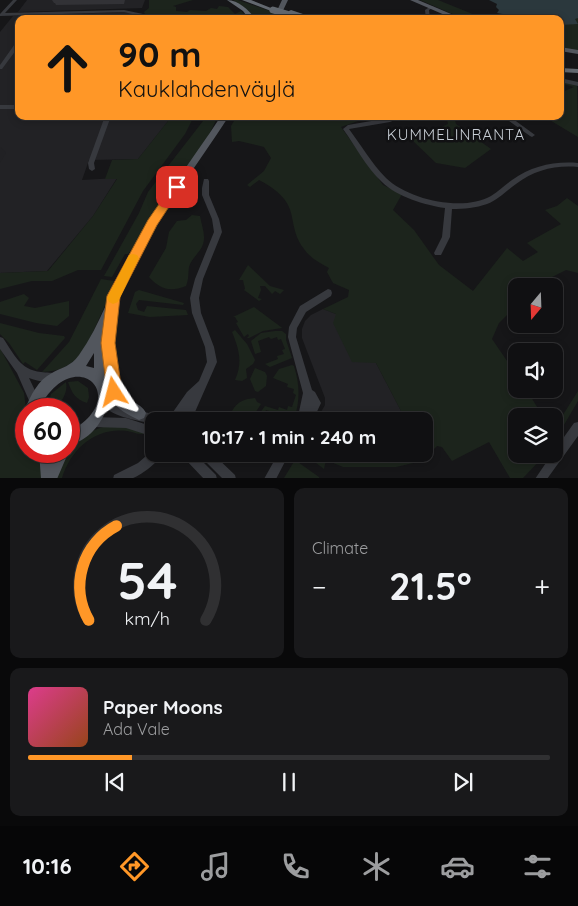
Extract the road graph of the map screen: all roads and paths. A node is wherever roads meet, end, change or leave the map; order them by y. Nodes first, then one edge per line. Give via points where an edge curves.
1 (15, 0) edge
2 (230, 0) edge
3 (244, 0) edge
4 (254, 0) edge
5 (263, 0) edge
6 (285, 0) edge
7 (289, 0) edge
8 (413, 0) edge
9 (274, 7) junction
10 (432, 7) junction
11 (40, 13) joint
12 (290, 14) joint
13 (141, 15) edge
14 (249, 15) edge
15 (278, 15) edge
16 (282, 15) edge
17 (295, 15) edge
18 (428, 15) edge
19 (451, 15) edge
20 (1, 16) edge
21 (15, 47) edge
22 (564, 50) edge
23 (578, 52) edge
24 (564, 66) edge
25 (578, 67) edge
26 (0, 68) edge
27 (564, 70) edge
28 (578, 71) edge
29 (564, 81) edge
30 (578, 84) edge
31 (0, 107) edge
32 (15, 107) edge
33 (107, 120) edge
34 (222, 120) edge
35 (390, 120) edge
36 (511, 120) edge
37 (532, 135) dead end
38 (578, 165) edge
39 (92, 169) dead end
40 (206, 181) dead end
41 (449, 206) junction
42 (438, 252) dead end
43 (328, 293) dead end
44 (114, 296) junction
45 (105, 316) junction
46 (0, 341) edge
47 (20, 370) junction
48 (75, 370) junction
49 (56, 377) junction
50 (100, 379) junction
51 (30, 398) edge
52 (37, 398) edge
53 (104, 400) junction
54 (187, 412) edge
55 (304, 412) edge
56 (138, 414) junction
57 (145, 416) edge
58 (93, 422) junction
59 (578, 427) edge
60 (145, 429) edge
61 (80, 433) edge
62 (148, 462) edge
63 (196, 462) edge
64 (214, 462) edge
65 (279, 462) edge
66 (47, 463) edge
67 (56, 463) edge
68 (49, 478) edge
69 (118, 478) edge
70 (212, 478) edge
71 (231, 478) edge
72 (269, 478) edge
73 (540, 478) edge

1 - 20 street
2 - 14 highway
3 - 9 highway
4 - 9 highway
5 - 9 highway
6 - 15 main road
7 - 16 main road
8 - 10 main road
9 - 12 highway, bridge
10 - 18 street via 427,10
10 - 19 main road
11 - 13 street via 130,11
11 - 20 street
12 - 17 highway
21 - 26 street
22 - 23 main road
24 - 25 highway
27 - 28 highway
29 - 30 street
31 - 32 street
33 - 39 street via 91,163
34 - 44 main road via 152,223
35 - 41 street via 346,129 389,184 410,195
36 - 37 street
38 - 41 street via 550,165 519,178 490,200
40 - 54 street via 205,195 218,232 194,298 196,312 212,352 212,362
41 - 42 street via 446,236
43 - 55 street via 303,309 293,327 292,337 308,393
44 - 45 main road
44 - 56 main road via 108,343 114,392
45 - 48 main road via 88,352
45 - 50 main road via 100,341
46 - 47 street
47 - 49 street via 40,377
47 - 51 street
48 - 49 main road
48 - 50 main road via 87,370
49 - 52 main road
50 - 53 main road
53 - 56 street via 115,410
53 - 58 main road
56 - 57 street
58 - 60 street via 126,423
58 - 61 main road
59 - 73 street
62 - 69 street
63 - 70 street
64 - 71 street
65 - 72 street
66 - 68 main road
67 - 68 main road

